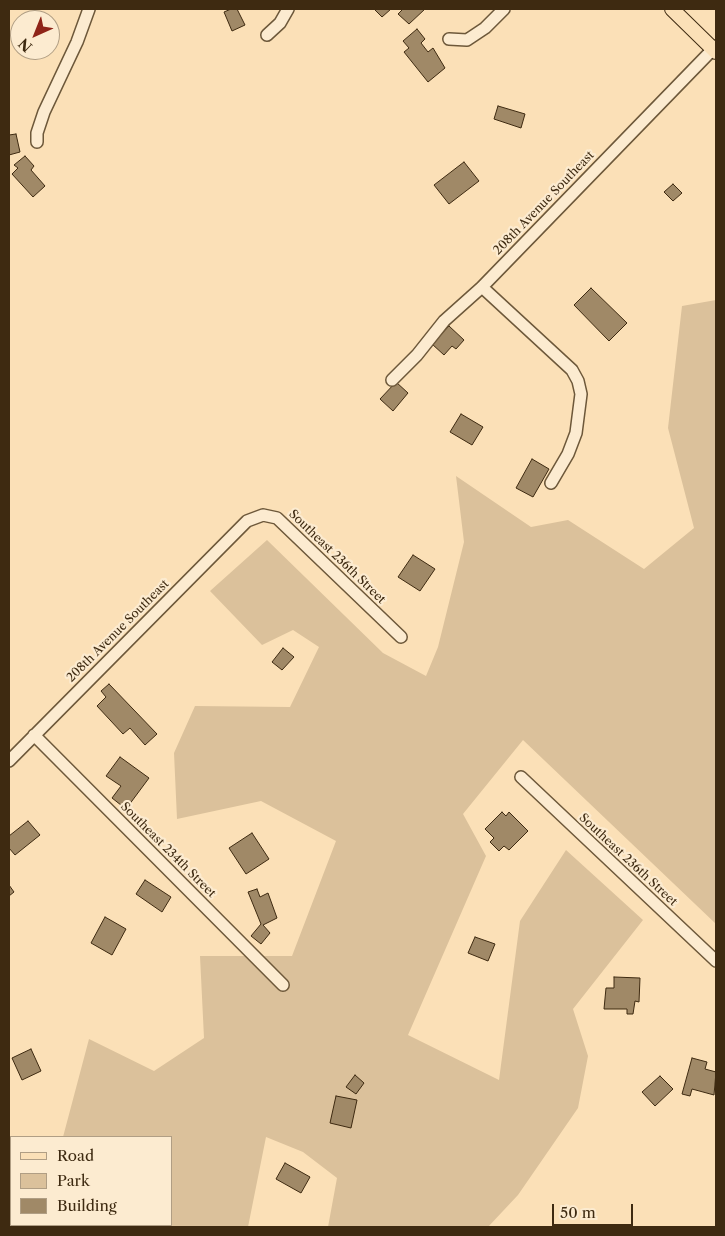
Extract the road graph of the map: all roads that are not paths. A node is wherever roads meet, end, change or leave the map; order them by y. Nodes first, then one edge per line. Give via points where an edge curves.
1 (89, 9) edge
2 (288, 9) edge
3 (504, 9) edge
4 (672, 9) edge
5 (267, 35) dead end
6 (449, 39) dead end
7 (715, 49) edge
8 (37, 142) dead end
9 (482, 287) junction
10 (392, 380) dead end
11 (551, 484) dead end
12 (247, 521) joint
13 (401, 637) dead end
14 (34, 735) junction
15 (9, 761) edge
16 (521, 778) dead end
17 (716, 961) edge
18 (283, 985) dead end

1 - 8 street via 44,112
2 - 5 street via 280,23
3 - 6 street via 467,40
4 - 7 main road
7 - 9 street, 208th Avenue Southeast
9 - 10 street, 208th Avenue Southeast via 444,321
9 - 11 street via 572,370 578,382 581,394 576,433
12 - 13 street, Southeast 236th Street via 263,515 277,518
12 - 14 street, 208th Avenue Southeast
14 - 15 street, 208th Avenue Southeast
14 - 18 street, Southeast 234th Street
16 - 17 street, Southeast 236th Street

